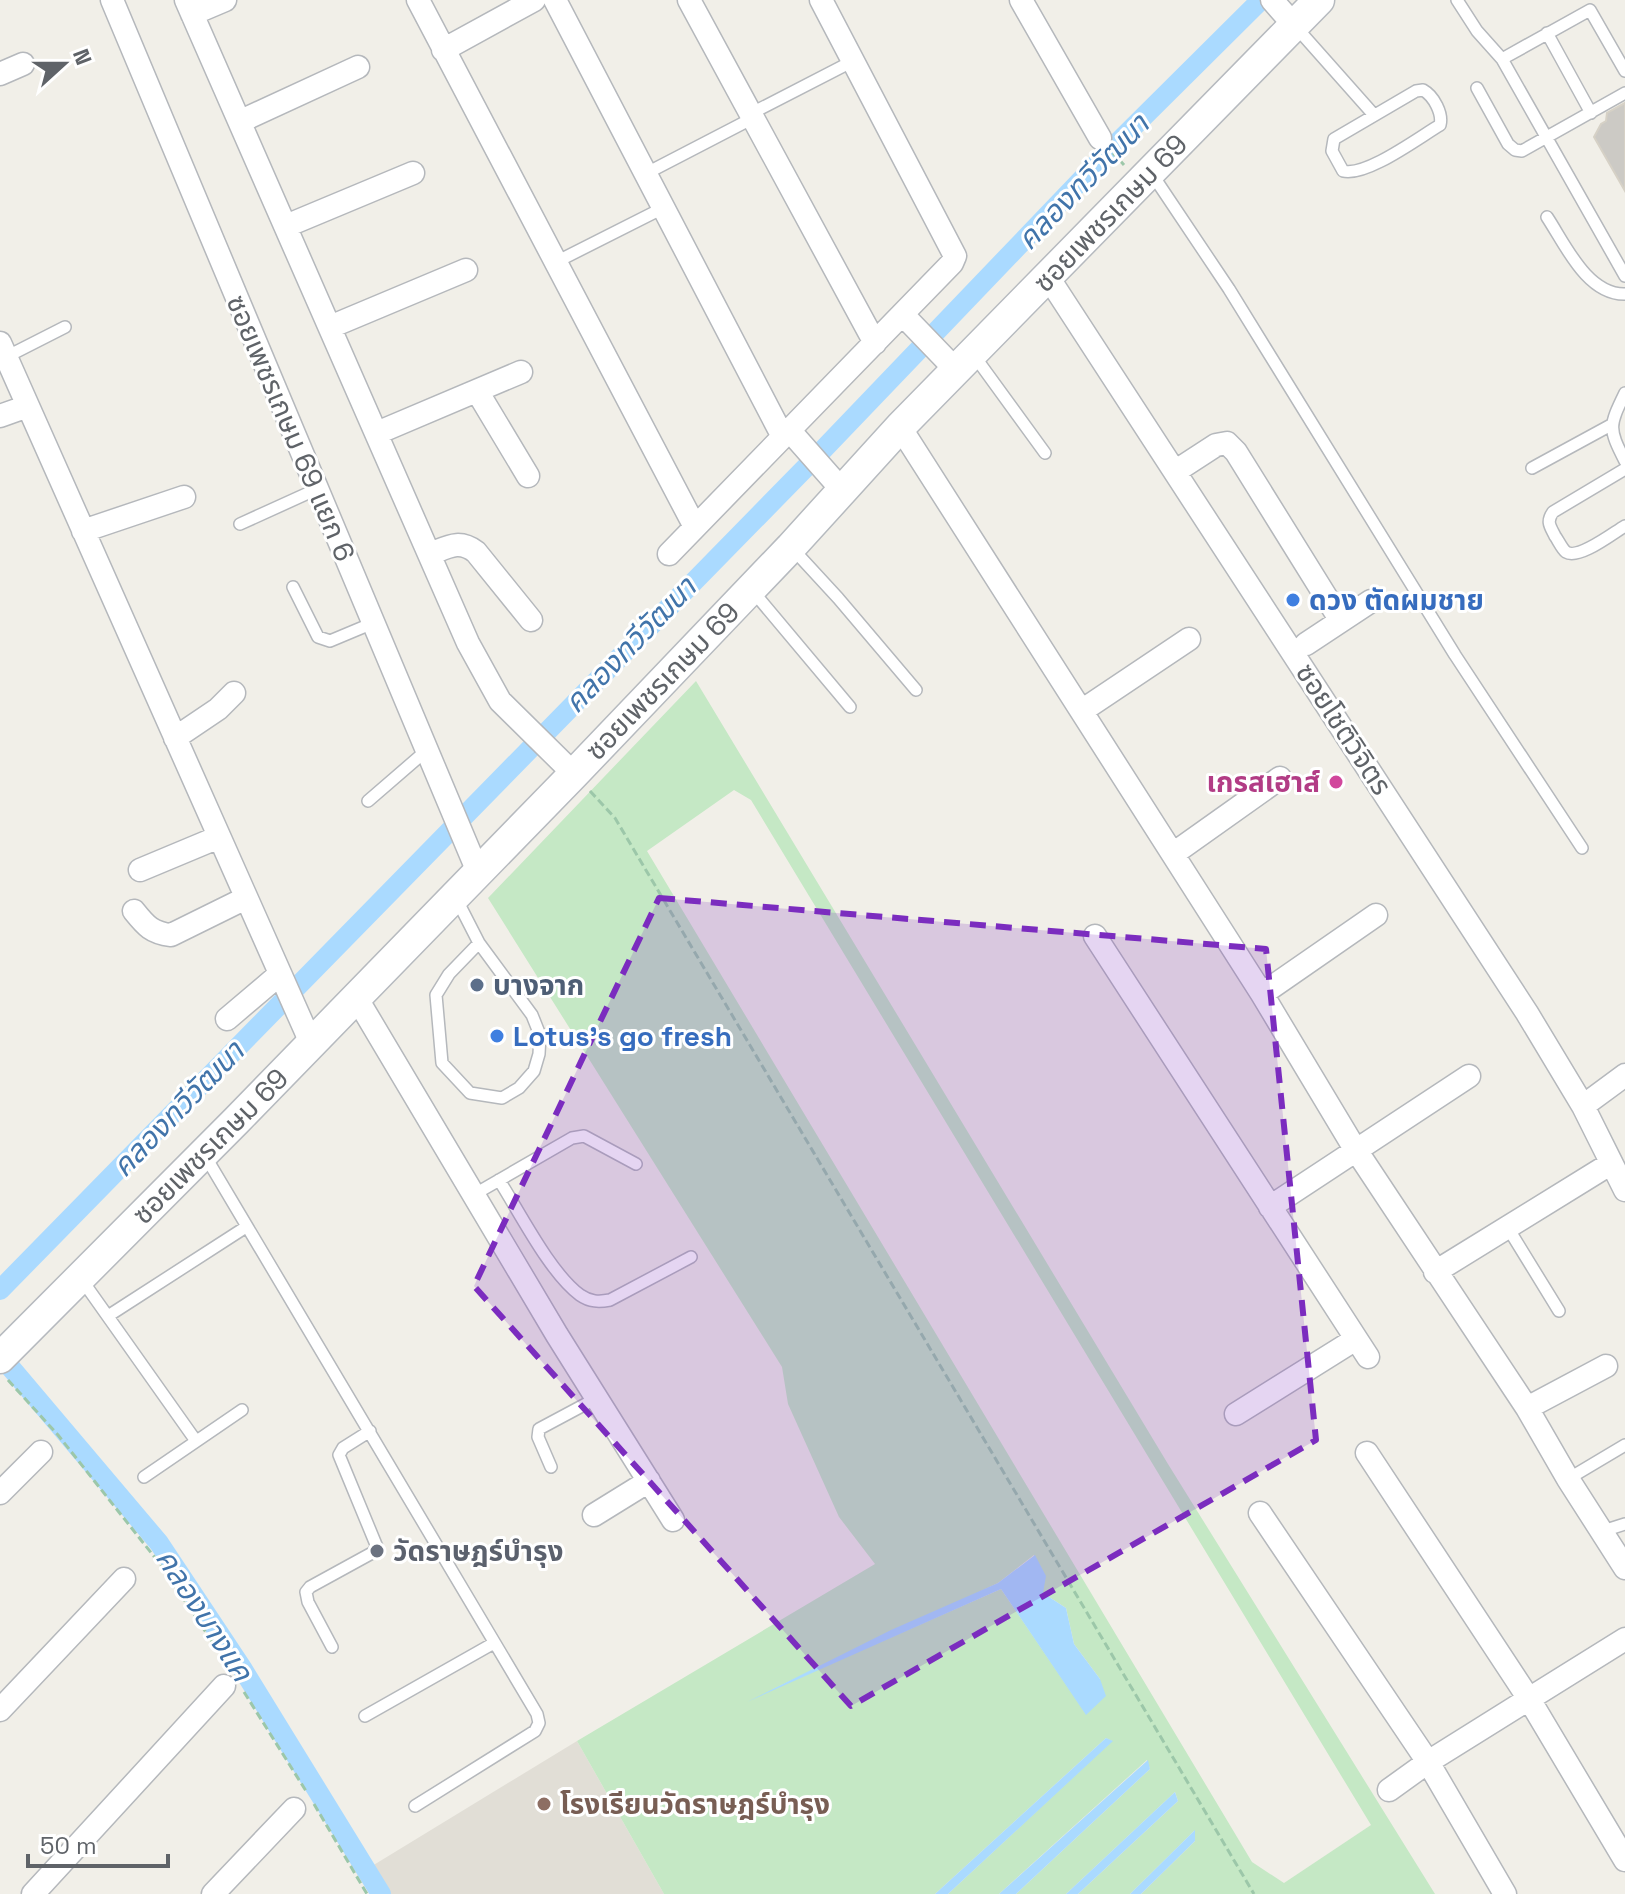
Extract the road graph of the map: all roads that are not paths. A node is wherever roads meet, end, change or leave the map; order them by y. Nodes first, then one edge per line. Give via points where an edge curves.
1 (112, 0) edge
2 (225, 0) edge
3 (418, 0) edge
4 (534, 0) edge
5 (555, 0) edge
6 (689, 0) edge
7 (821, 0) edge
8 (1021, 0) edge
9 (1319, 0) edge
10 (1457, 0) edge
11 (189, 7) edge
12 (1283, 12) edge
13 (1547, 33) junction
14 (443, 50) junction
15 (1502, 59) junction
16 (853, 61) junction
17 (23, 64) dead end
18 (358, 67) dead end
19 (1625, 71) edge
20 (0, 74) edge
21 (1477, 88) dead end
22 (1625, 93) edge
23 (1591, 113) junction
24 (1374, 115) junction
25 (752, 116) junction
26 (241, 121) junction
27 (1546, 137) junction
28 (1100, 138) road end
29 (413, 173) dead end
30 (1141, 173) junction
31 (645, 174) junction
32 (663, 208) junction
33 (1547, 217) dead end
34 (286, 226) junction
35 (554, 263) junction
36 (466, 270) dead end
37 (1625, 276) edge
38 (1048, 277) junction
39 (1625, 294) edge
40 (903, 315) junction
41 (65, 327) dead end
42 (330, 327) junction
43 (875, 343) junction
44 (3, 350) edge
45 (958, 361) junction
46 (521, 372) dead end
47 (477, 391) junction
48 (1625, 393) edge
49 (28, 406) junction
50 (0, 416) edge
51 (1611, 425) junction
52 (900, 427) junction
53 (377, 433) junction
54 (792, 437) junction
55 (1045, 453) dead end
56 (1625, 461) edge
57 (1532, 468) dead end
58 (1625, 469) edge
59 (1176, 471) junction
60 (528, 476) dead end
61 (837, 484) junction
62 (317, 489) junction
63 (184, 497) dead end
64 (240, 524) dead end
65 (1625, 526) edge
66 (695, 527) junction
67 (83, 531) junction
68 (791, 547) junction
69 (430, 554) junction
70 (669, 554) dead end
71 (293, 587) dead end
72 (750, 589) junction
73 (1371, 601) dead end
74 (531, 620) dead end
75 (1341, 621) junction
76 (373, 623) junction
77 (1189, 639) dead end
78 (1306, 644) dead end
79 (916, 690) dead end
80 (234, 693) dead end
81 (850, 707) dead end
82 (1083, 710) junction
83 (175, 738) junction
84 (427, 750) junction
85 (566, 767) junction
86 (1280, 778) dead end
87 (368, 801) dead end
88 (219, 837) junction
89 (1582, 848) dead end
90 (1173, 854) junction
91 (474, 864) junction
92 (140, 870) dead end
93 (454, 896) junction
94 (246, 898) junction
95 (134, 911) dead end
96 (1376, 915) dead end
97 (1095, 936) dead end
98 (479, 943) junction
99 (281, 976) junction
100 (1262, 994) junction
101 (356, 997) junction
102 (227, 1019) dead end
103 (306, 1034) junction
104 (1625, 1075) edge
105 (1469, 1076) dead end
106 (1583, 1106) junction
107 (1355, 1149) junction
108 (204, 1153) junction
109 (636, 1164) dead end
110 (1610, 1164) junction
111 (499, 1180) junction
112 (1625, 1190) edge
113 (475, 1194) junction
114 (1270, 1207) junction
115 (246, 1227) junction
116 (1508, 1228) junction
117 (691, 1257) dead end
118 (1435, 1272) junction
119 (80, 1277) junction
120 (1559, 1311) dead end
121 (108, 1316) junction
122 (0, 1358) edge
123 (1606, 1366) dead end
124 (597, 1398) junction
125 (1527, 1408) junction
126 (242, 1410) dead end
127 (1236, 1414) dead end
128 (370, 1431) junction
129 (196, 1441) junction
130 (1625, 1445) edge
131 (41, 1452) dead end
132 (1367, 1453) dead end
133 (551, 1467) dead end
134 (144, 1477) dead end
135 (1568, 1479) junction
136 (649, 1481) junction
137 (0, 1493) edge
138 (1260, 1513) dead end
139 (594, 1515) dead end
140 (673, 1520) dead end
141 (1625, 1524) edge
142 (1603, 1531) junction
143 (1625, 1568) edge
144 (124, 1579) dead end
145 (1625, 1639) edge
146 (494, 1643) junction
147 (332, 1647) dead end
148 (232, 1681) road end
149 (1529, 1699) junction
150 (0, 1710) edge
151 (365, 1716) dead end
152 (1428, 1762) junction
153 (1389, 1790) dead end
154 (415, 1806) dead end
155 (294, 1809) dead end
156 (1625, 1860) edge
157 (33, 1894) edge
158 (213, 1894) edge
159 (1505, 1894) edge

1 - 62 street, ซอยเพชรเกษม 69 แยก 6
2 - 11 street
3 - 14 street
4 - 14 street
5 - 31 street
6 - 25 street
7 - 16 street
8 - 28 street
9 - 12 main road, ซอยเพชรเกษม 69
10 - 15 lane
11 - 26 street
12 - 24 lane
12 - 30 main road, ซอยเพชรเกษม 69
13 - 15 lane
13 - 19 lane via 1590,10
13 - 23 lane
14 - 35 street
15 - 27 lane
16 - 25 lane
16 - 40 street via 955,256
17 - 20 street
18 - 26 street
21 - 27 lane via 1515,150
22 - 23 lane
23 - 27 lane
24 - 24 lane via 1334,139 1332,151 1343,171 1364,170 1442,121 1430,93 1423,90
25 - 31 lane
25 - 43 street
26 - 34 street
27 - 37 lane
29 - 34 street
30 - 38 main road, ซอยเพชรเกษม 69
30 - 89 lane via 1229,289 1455,655
31 - 32 street
32 - 35 lane
32 - 54 street
33 - 39 lane via 1584,272 1600,287
34 - 42 street
35 - 66 street
36 - 42 street
38 - 45 main road, ซอยเพชรเกษม 69
38 - 59 street, ซอยโชติวิจิตร
40 - 43 street
40 - 45 street
41 - 44 lane
42 - 53 street
43 - 54 street
44 - 49 street
45 - 52 main road, ซอยเพชรเกษม 69
45 - 55 lane
46 - 47 street
47 - 53 street
47 - 60 street
48 - 51 lane
49 - 50 street
49 - 67 street
51 - 56 lane
51 - 57 lane
52 - 61 main road, ซอยเพชรเกษม 69
52 - 82 street
53 - 69 street
54 - 61 street
54 - 66 street
58 - 65 lane via 1553,512 1549,525 1571,553 1583,552
59 - 75 street via 1227,443
59 - 106 street, ซอยโชติวิจิตร
61 - 68 main road, ซอยเพชรเกษม 69
62 - 64 lane
62 - 76 street, ซอยเพชรเกษม 69 แยก 6
63 - 67 street
66 - 70 street
67 - 83 street
68 - 72 main road, ซอยเพชรเกษม 69
68 - 79 lane
69 - 74 street via 457,543 467,545
69 - 85 street via 500,701
71 - 76 lane via 323,641
72 - 81 lane
72 - 85 main road, ซอยเพชรเกษม 69
73 - 75 street
75 - 78 street
76 - 84 street, ซอยเพชรเกษม 69 แยก 6
77 - 82 street
80 - 83 street
82 - 90 street
83 - 88 street
84 - 87 lane
84 - 91 street, ซอยเพชรเกษม 69 แยก 6
85 - 91 main road, ซอยเพชรเกษม 69
86 - 90 street
88 - 92 street
88 - 94 street
90 - 100 street
91 - 93 main road, ซอยเพชรเกษม 69
93 - 98 lane
93 - 101 main road, ซอยเพชรเกษม 69
94 - 95 street via 171,935 148,929
94 - 99 street
96 - 100 street
97 - 114 street
98 - 98 lane via 436,995 442,1063 470,1093 502,1098 534,1071 540,1035 532,1015
99 - 102 street
99 - 103 street
100 - 107 street
101 - 103 main road, ซอยเพชรเกษม 69
101 - 113 street
103 - 108 main road, ซอยเพชรเกษม 69
104 - 106 street
105 - 107 street
106 - 110 street, ซอยโชติวิจิตร
107 - 114 street
107 - 118 street
108 - 115 lane
108 - 119 main road, ซอยเพชรเกษม 69
109 - 111 lane via 584,1136
110 - 112 street, ซอยโชติวิจิตร
110 - 116 street
111 - 113 lane
111 - 117 lane via 559,1274 582,1297 610,1300
113 - 124 street
114 - 127 street via 1362,1348
115 - 121 lane
115 - 128 lane
116 - 118 street
116 - 120 lane
118 - 125 street
119 - 121 lane
119 - 122 main road, ซอยเพชรเกษม 69
121 - 129 lane
123 - 125 street
124 - 133 lane via 539,1429
124 - 136 street
125 - 135 street
126 - 129 lane
128 - 146 lane
128 - 147 lane via 339,1455 377,1547 306,1592
129 - 134 lane
130 - 135 lane
131 - 137 street
132 - 149 street
135 - 142 street
136 - 139 street
136 - 140 street
138 - 152 street
141 - 142 lane
142 - 143 street
144 - 150 street
145 - 149 street
146 - 151 lane
146 - 154 lane via 539,1723 535,1731
148 - 157 street
149 - 152 street
149 - 156 street
152 - 153 street
152 - 159 street
155 - 158 street

